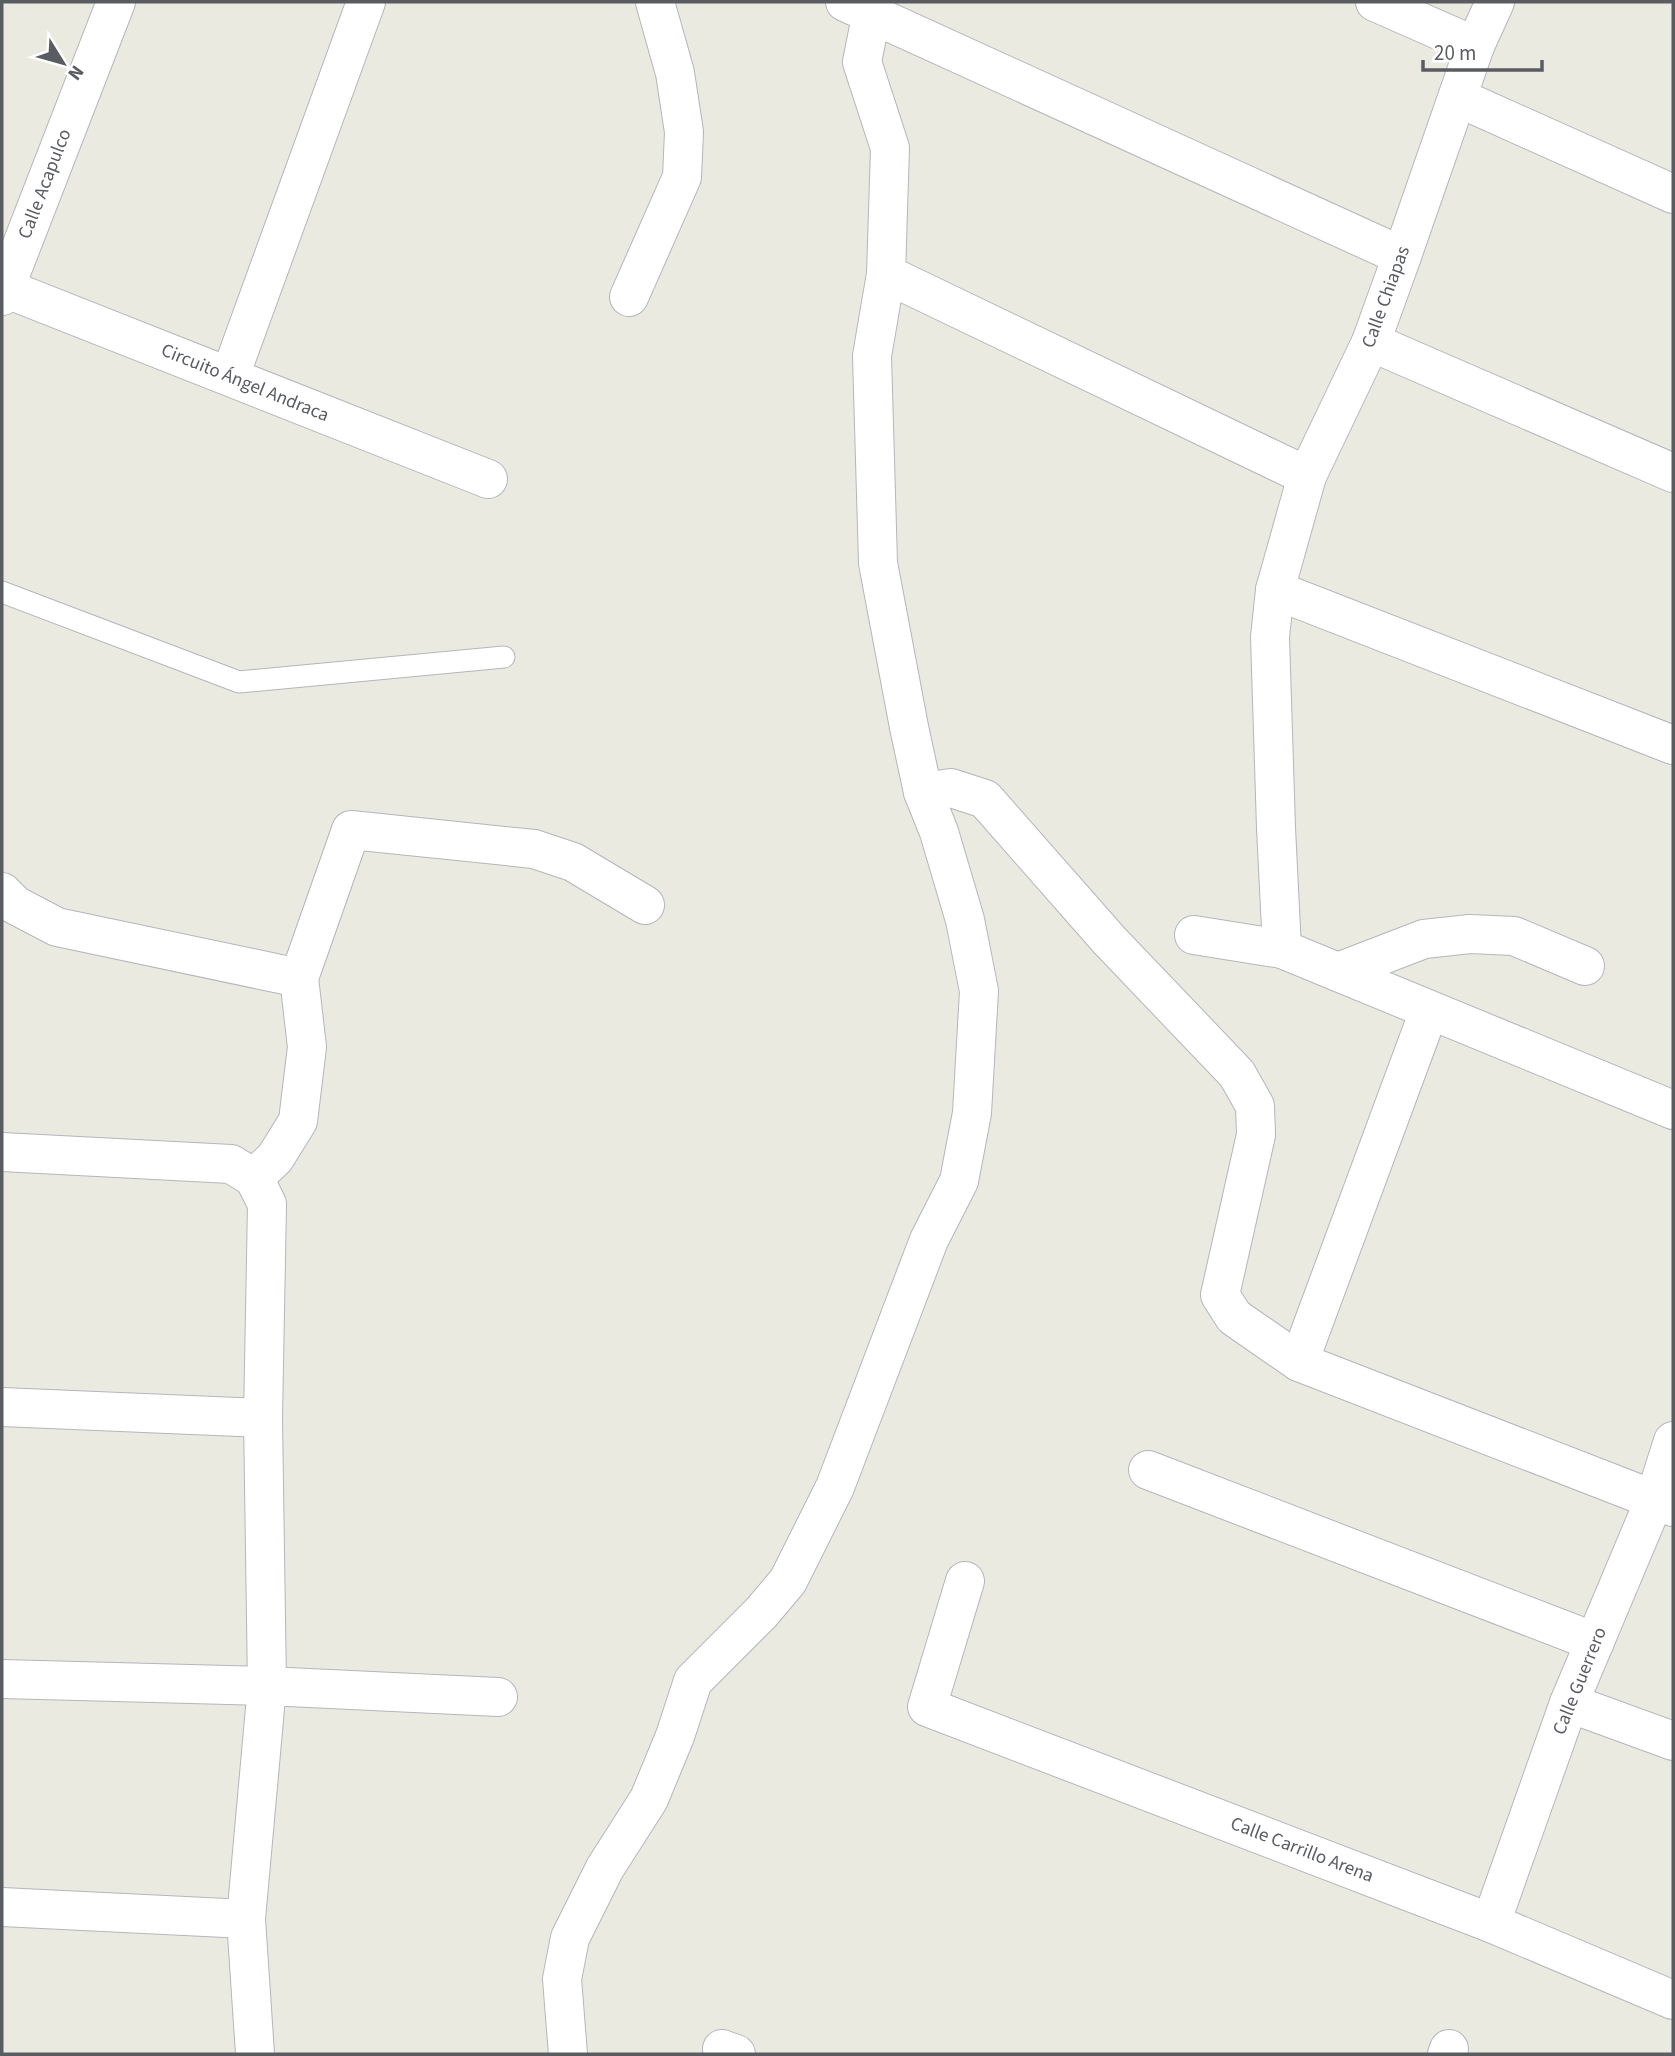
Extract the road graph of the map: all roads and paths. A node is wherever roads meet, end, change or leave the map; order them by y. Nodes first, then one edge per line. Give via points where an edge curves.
1 (116, 2) edge
2 (366, 2) edge
3 (655, 2) edge
4 (1375, 2) edge
5 (1495, 2) edge
6 (863, 6) edge
7 (1475, 46) junction
8 (1459, 98) junction
9 (1673, 194) edge
10 (1402, 256) junction
11 (886, 274) junction
12 (3, 290) edge
13 (629, 297) dead end
14 (1371, 342) junction
15 (230, 376) junction
16 (1673, 473) edge
17 (1307, 476) junction
18 (488, 479) dead end
19 (1275, 590) junction
20 (2, 592) edge
21 (504, 657) dead end
22 (1673, 745) edge
23 (923, 792) junction
24 (2, 892) edge
25 (645, 905) dead end
26 (1194, 935) dead end
27 (1282, 949) junction
28 (1585, 966) dead end
29 (1338, 972) junction
30 (299, 978) junction
31 (1429, 1011) junction
32 (1673, 1110) edge
33 (2, 1152) edge
34 (254, 1178) junction
35 (1299, 1362) junction
36 (2, 1407) edge
37 (262, 1418) junction
38 (1673, 1441) edge
39 (1148, 1470) dead end
40 (1664, 1504) edge
41 (965, 1581) dead end
42 (1595, 1642) junction
43 (2, 1679) edge
44 (267, 1686) junction
45 (498, 1697) dead end
46 (1569, 1703) junction
47 (1673, 1741) edge
48 (2, 1907) edge
49 (246, 1919) junction
50 (1491, 1923) junction
51 (1673, 2000) edge
52 (255, 2054) edge
53 (568, 2054) edge

1 - 12 street, Calle Acapulco
2 - 15 street
3 - 13 street via 679,97 684,132 681,177
4 - 7 street
5 - 7 street, Calle Chiapas
6 - 10 street
6 - 11 street via 862,62 890,148
7 - 8 street, Calle Chiapas
8 - 9 street
8 - 10 street, Calle Chiapas
10 - 14 street, Calle Chiapas
11 - 17 street
11 - 23 street via 872,356 878,564
12 - 15 street, Circuito Ángel Andraca
14 - 16 street
14 - 17 street, Calle Chiapas
15 - 18 street, Circuito Ángel Andraca
17 - 19 street, Calle Chiapas
19 - 22 street
19 - 27 street, Calle Chiapas via 1270,637
20 - 21 lane via 239,682
23 - 35 street via 951,788 985,799 1237,1074 1255,1106 1256,1135 1220,1296 1234,1317
23 - 53 street via 965,920 979,991 972,1113 959,1181 929,1240 835,1487 794,1569 761,1613 693,1681 649,1799 605,1868 570,1938 562,1979
24 - 30 street via 15,905 57,927
25 - 30 street via 573,862 534,849 351,830
26 - 27 street
27 - 29 street
28 - 29 street via 1514,936 1470,933 1424,939
29 - 31 street
30 - 34 street via 307,1047 298,1121 275,1158
31 - 32 street
31 - 35 street
33 - 34 street via 231,1164
34 - 37 street via 267,1204
35 - 40 street
36 - 37 street
37 - 44 street
38 - 40 street, Calle Guerrero
39 - 42 street
40 - 42 street, Calle Guerrero
41 - 50 street, Calle Carrillo Arena via 927,1707
42 - 46 street, Calle Guerrero
43 - 44 street
44 - 45 street
44 - 49 street
46 - 47 street
46 - 50 street, Calle Guerrero
48 - 49 street
49 - 52 street
50 - 51 street, Calle Carrillo Arena

